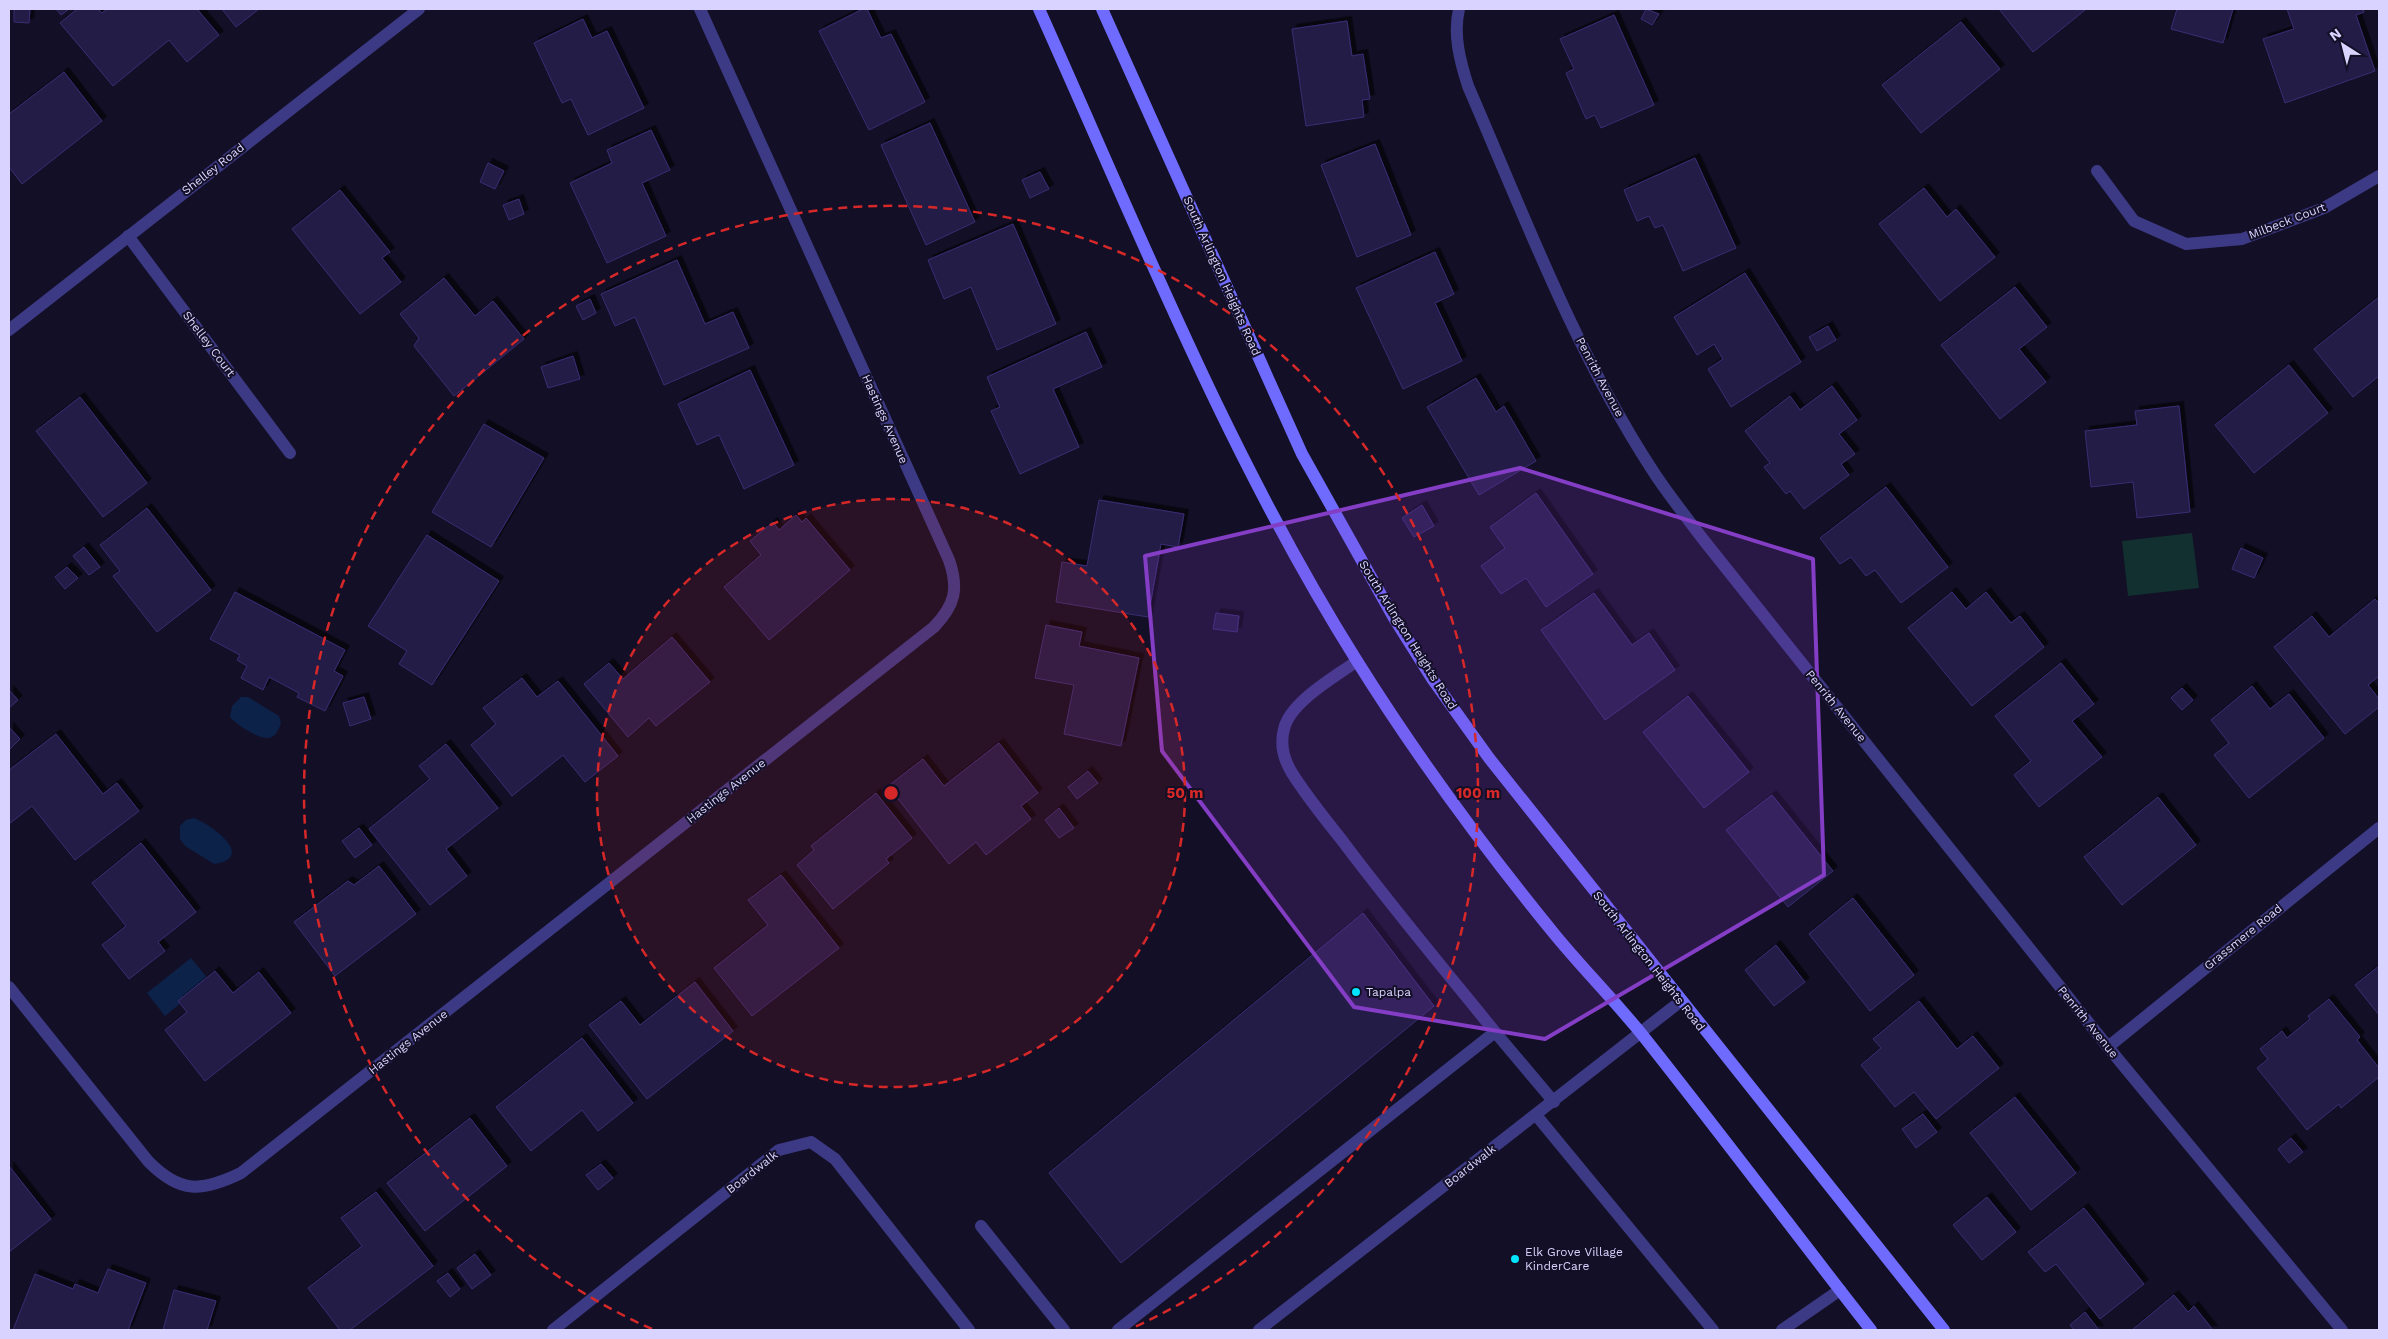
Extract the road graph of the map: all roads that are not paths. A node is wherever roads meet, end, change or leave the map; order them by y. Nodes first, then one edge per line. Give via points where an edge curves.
1 (419, 9) edge
2 (700, 9) edge
3 (1039, 9) edge
4 (1102, 9) edge
5 (1459, 9) edge
6 (2097, 171) dead end
7 (2379, 176) edge
8 (128, 236) junction
9 (9, 330) edge
10 (290, 452) dead end
11 (1357, 661) junction
12 (2379, 828) edge
13 (9, 987) edge
14 (1680, 1001) junction
15 (1495, 1032) junction
16 (1641, 1033) junction
17 (2108, 1047) junction
18 (1554, 1102) junction
19 (1536, 1115) junction
20 (981, 1226) dead end
21 (1840, 1290) junction
22 (553, 1330) edge
23 (969, 1330) edge
24 (1064, 1330) edge
25 (1118, 1330) edge
26 (1259, 1330) edge
27 (1713, 1330) edge
28 (1782, 1330) edge
29 (1871, 1330) edge
30 (1944, 1330) edge
31 (2342, 1330) edge

1 - 8 street, Shelley Road
2 - 13 street, Hastings Avenue via 949,560 955,587 948,613 241,1173 219,1184 191,1187 162,1176
3 - 11 main road via 1187,339 1295,555
4 - 14 main road, South Arlington Heights Road via 1302,454 1357,556 1433,680 1489,758
5 - 17 street, Penrith Avenue via 1456,21 1459,56 1468,86 1561,302 1604,388 1651,468 1702,538
6 - 7 street, Milbeck Court via 2134,221 2186,244 2242,239 2324,208
8 - 9 street, Shelley Road
8 - 10 street, Shelley Court
11 - 15 street via 1312,692 1291,714 1284,728 1281,746 1291,772 1379,890
11 - 16 main road via 1472,828 1556,936
12 - 17 street, Grassmere Road
14 - 16 street, Boardwalk
14 - 30 main road, South Arlington Heights Road
15 - 18 street
15 - 25 street
16 - 18 street, Boardwalk
16 - 21 main road
17 - 31 street, Penrith Avenue
18 - 19 street, Boardwalk
19 - 26 street, Boardwalk
19 - 27 street
20 - 24 street
21 - 28 street
21 - 29 main road
22 - 23 street, Boardwalk via 779,1150 811,1142 836,1159

